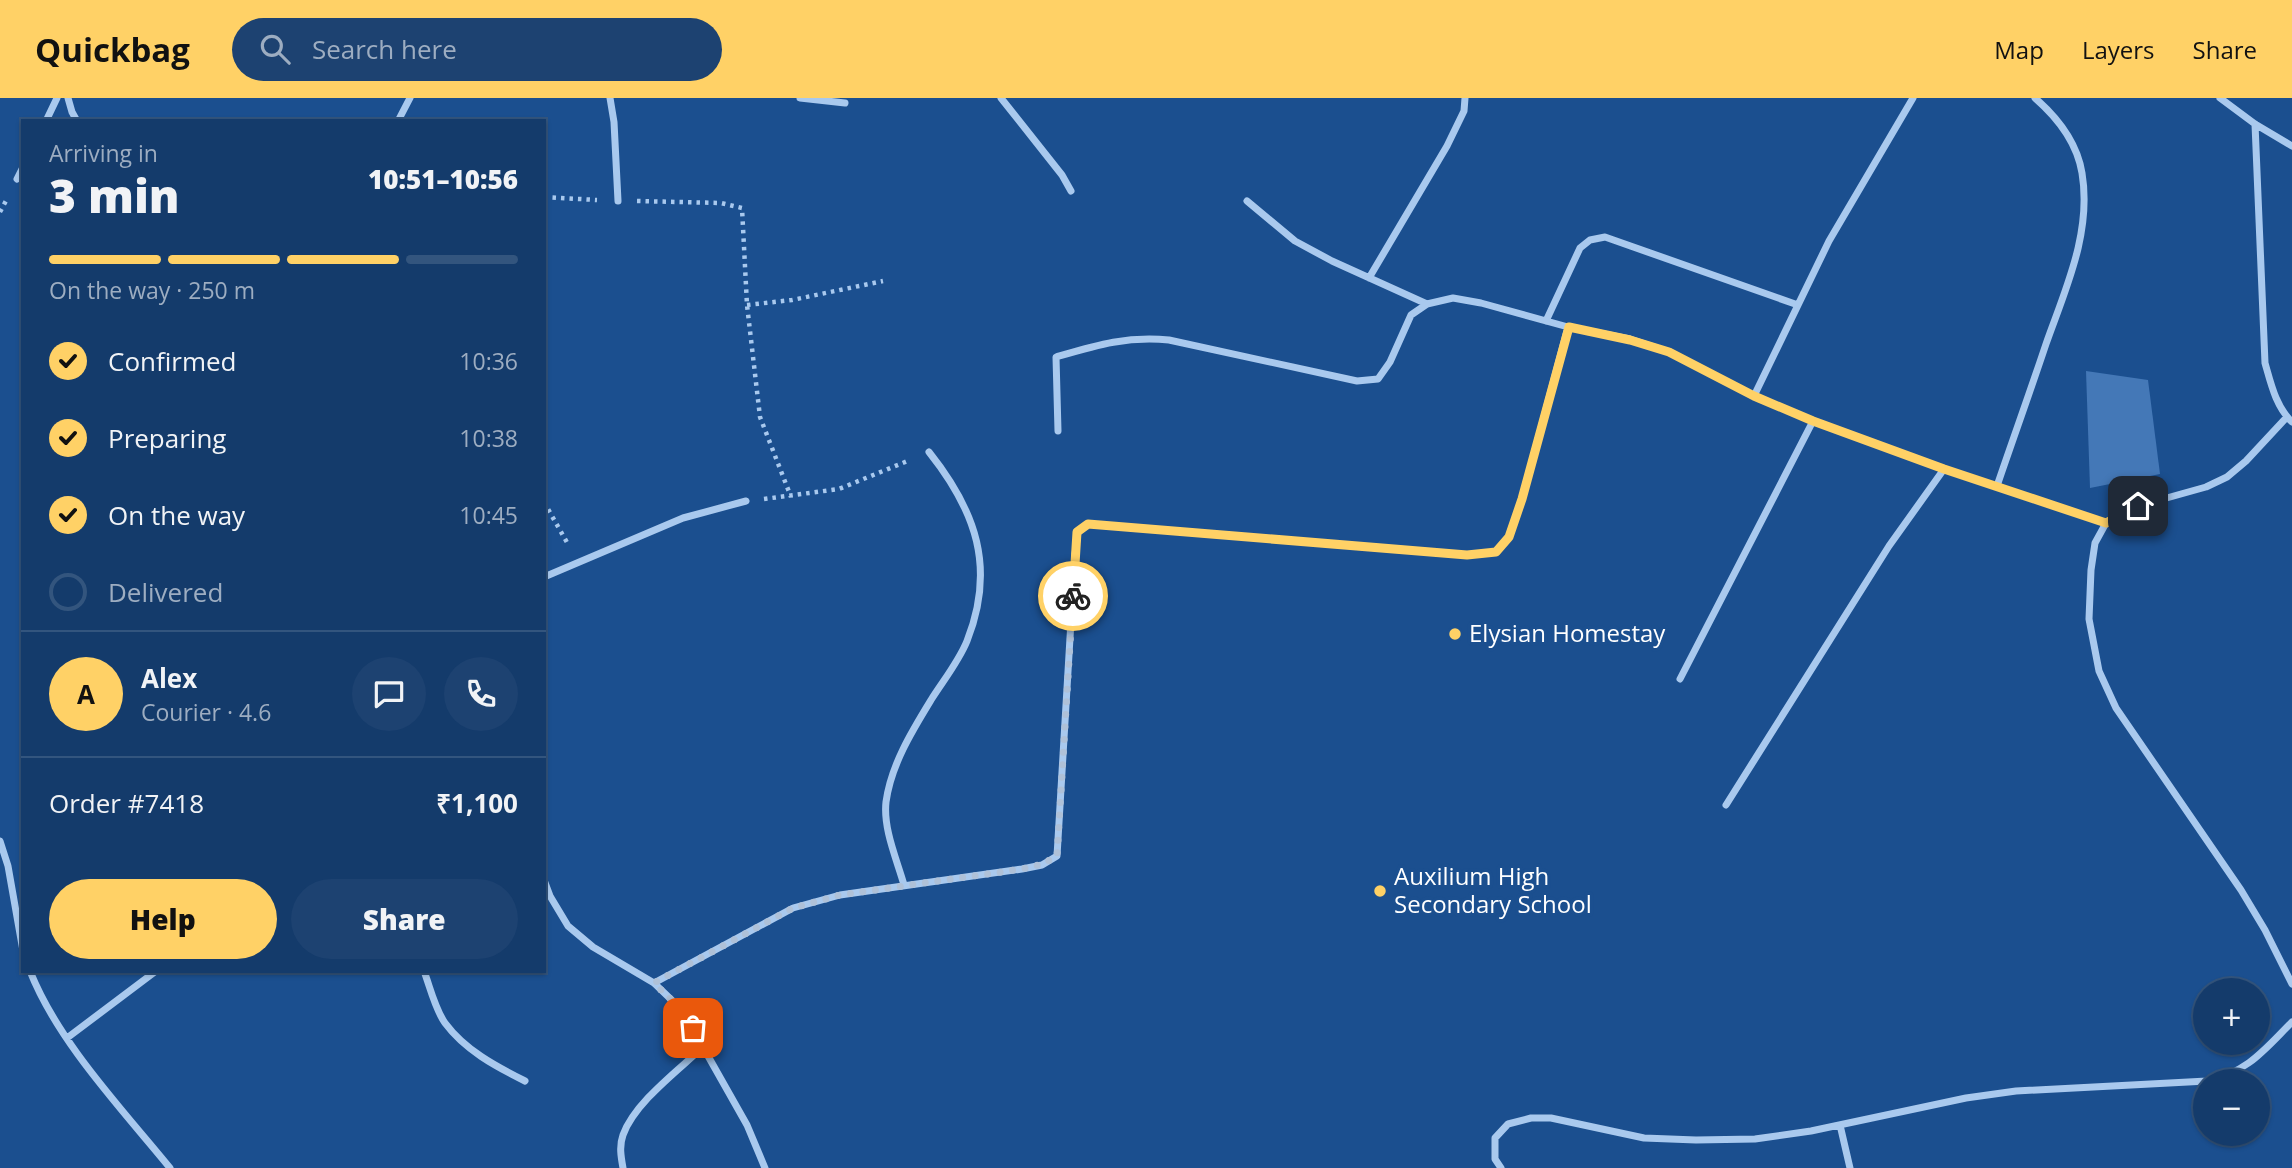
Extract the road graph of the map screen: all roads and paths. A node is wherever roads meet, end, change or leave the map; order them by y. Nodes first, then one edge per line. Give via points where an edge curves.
1 (57, 98) edge
2 (68, 98) edge
3 (410, 98) edge
4 (610, 98) edge
5 (800, 98) edge
6 (1001, 98) edge
7 (1465, 98) edge
8 (1913, 98) edge
9 (2035, 98) edge
10 (2220, 98) edge
11 (845, 103) dead end
12 (47, 119) edge
13 (76, 119) edge
14 (399, 119) edge
15 (2255, 124) junction
16 (2292, 146) edge
17 (21, 171) edge
18 (17, 179) dead end
19 (1072, 191) dead end
20 (546, 197) edge
21 (618, 201) junction
22 (1247, 201) dead end
23 (1369, 278) junction
24 (883, 281) dead end
25 (747, 304) junction
26 (1427, 304) junction
27 (1798, 305) junction
28 (1546, 321) junction
29 (1569, 327) junction
30 (1754, 396) junction
31 (2289, 419) edge
32 (1813, 421) junction
33 (1058, 431) dead end
34 (929, 452) joint
35 (1944, 469) junction
36 (1997, 486) junction
37 (791, 497) junction
38 (746, 501) joint
39 (546, 506) edge
40 (2106, 523) junction
41 (578, 562) junction
42 (546, 576) edge
43 (1680, 679) dead end
44 (1726, 805) dead end
45 (0, 841) edge
46 (904, 886) junction
47 (547, 898) edge
48 (21, 940) edge
49 (31, 973) edge
50 (153, 973) edge
51 (425, 973) edge
52 (654, 983) junction
53 (2292, 984) edge
54 (2292, 1022) edge
55 (67, 1038) junction
56 (704, 1046) junction
57 (525, 1081) dead end
58 (1840, 1125) junction
59 (170, 1168) edge
60 (623, 1168) edge
61 (765, 1168) edge
62 (1501, 1168) edge
63 (1850, 1168) edge

1 - 12 street
2 - 13 street
3 - 14 street
4 - 21 street
5 - 11 street
6 - 19 street
7 - 23 street via 1464,111 1447,146
8 - 27 street via 1835,229
9 - 36 street via 2074,144 2082,173 2084,210 2078,252
10 - 15 street
15 - 16 street
15 - 31 street via 2265,363 2273,392
17 - 18 street
20 - 21 path
21 - 25 path via 721,203 742,208
22 - 23 street via 1295,241
23 - 26 street
24 - 25 path
25 - 37 path via 760,417
26 - 28 street via 1453,298
26 - 33 street via 1411,315 1390,362 1377,379 1357,381 1145,337 1056,357
27 - 28 street via 1605,237 1580,248
27 - 30 street
28 - 29 street
29 - 30 street via 1669,352
29 - 46 street via 1522,499 1509,537 1496,552 1467,555 1106,524 1088,524 1077,532 1057,856 1022,869
30 - 32 street
31 - 40 street via 2227,477 2138,506
32 - 35 street
32 - 43 street
34 - 37 path via 839,489
34 - 46 street via 973,525 981,583 967,642 911,733 892,777 886,804 889,832
35 - 36 street
35 - 44 street via 1889,546
36 - 40 street
37 - 38 path
38 - 41 street via 683,518
39 - 41 path
40 - 53 street via 2095,543 2091,570 2089,619 2099,671 2116,708 2241,890
41 - 42 street
45 - 48 street
46 - 52 street via 840,895 793,908
47 - 52 street via 568,926 593,947
49 - 55 street
50 - 55 street
51 - 57 street via 443,1021 460,1041
52 - 56 street via 682,1010
54 - 58 street via 2245,1067 2217,1079 2016,1091
55 - 59 street
56 - 60 street via 640,1108 623,1135
56 - 61 street
58 - 62 street via 1755,1139 1696,1140 1644,1138 1531,1118 1508,1124 1495,1138 1495,1159
58 - 63 street

